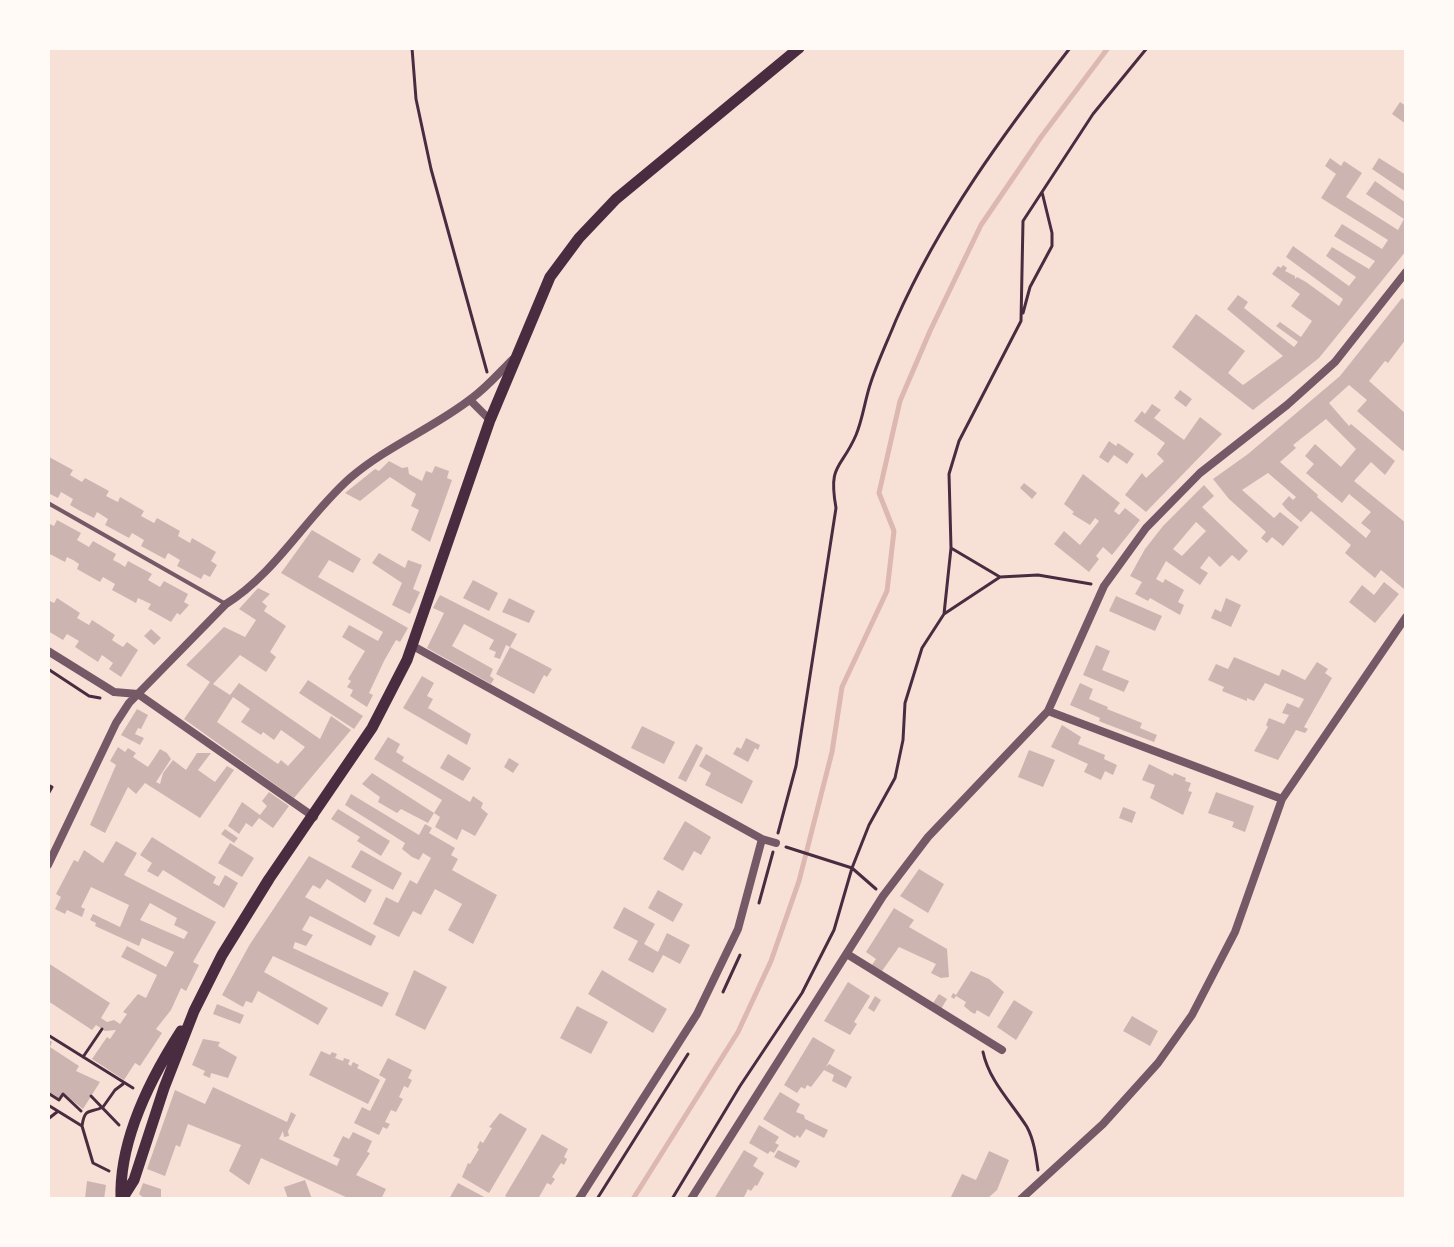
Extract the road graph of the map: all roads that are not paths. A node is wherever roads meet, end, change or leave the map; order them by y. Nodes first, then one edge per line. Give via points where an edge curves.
1 (799, 48) edge
2 (1406, 272) edge
3 (514, 358) junction
4 (470, 400) junction
5 (490, 420) junction
6 (48, 503) edge
7 (226, 604) junction
8 (1406, 617) edge
9 (413, 646) junction
10 (48, 651) edge
11 (138, 694) junction
12 (1048, 711) junction
13 (1282, 799) junction
14 (314, 817) junction
15 (762, 839) junction
16 (780, 845) road end
17 (48, 865) edge
18 (847, 954) junction
19 (194, 1011) junction
20 (1002, 1050) dead end
21 (122, 1199) edge
22 (579, 1199) edge
23 (691, 1199) edge
24 (1021, 1199) edge

1 - 3 main road via 616,199 579,238 550,277
2 - 12 street via 1335,362 1200,473 1146,528 1104,586
3 - 4 street
3 - 5 main road
4 - 5 street
4 - 7 street via 364,466
5 - 9 main road
6 - 7 lane
7 - 11 street
8 - 13 street
9 - 14 main road via 372,728
9 - 15 street
10 - 11 street via 114,692
11 - 14 street
11 - 17 street via 118,717
12 - 13 street
12 - 18 street via 928,837
13 - 24 street via 1235,932 1192,1015 1112,1114
14 - 19 main road via 252,905
15 - 16 street
15 - 22 street via 738,929 697,1014
18 - 20 street
18 - 23 street
19 - 21 main road via 134,1180
19 - 21 main road via 146,1096 120,1175

